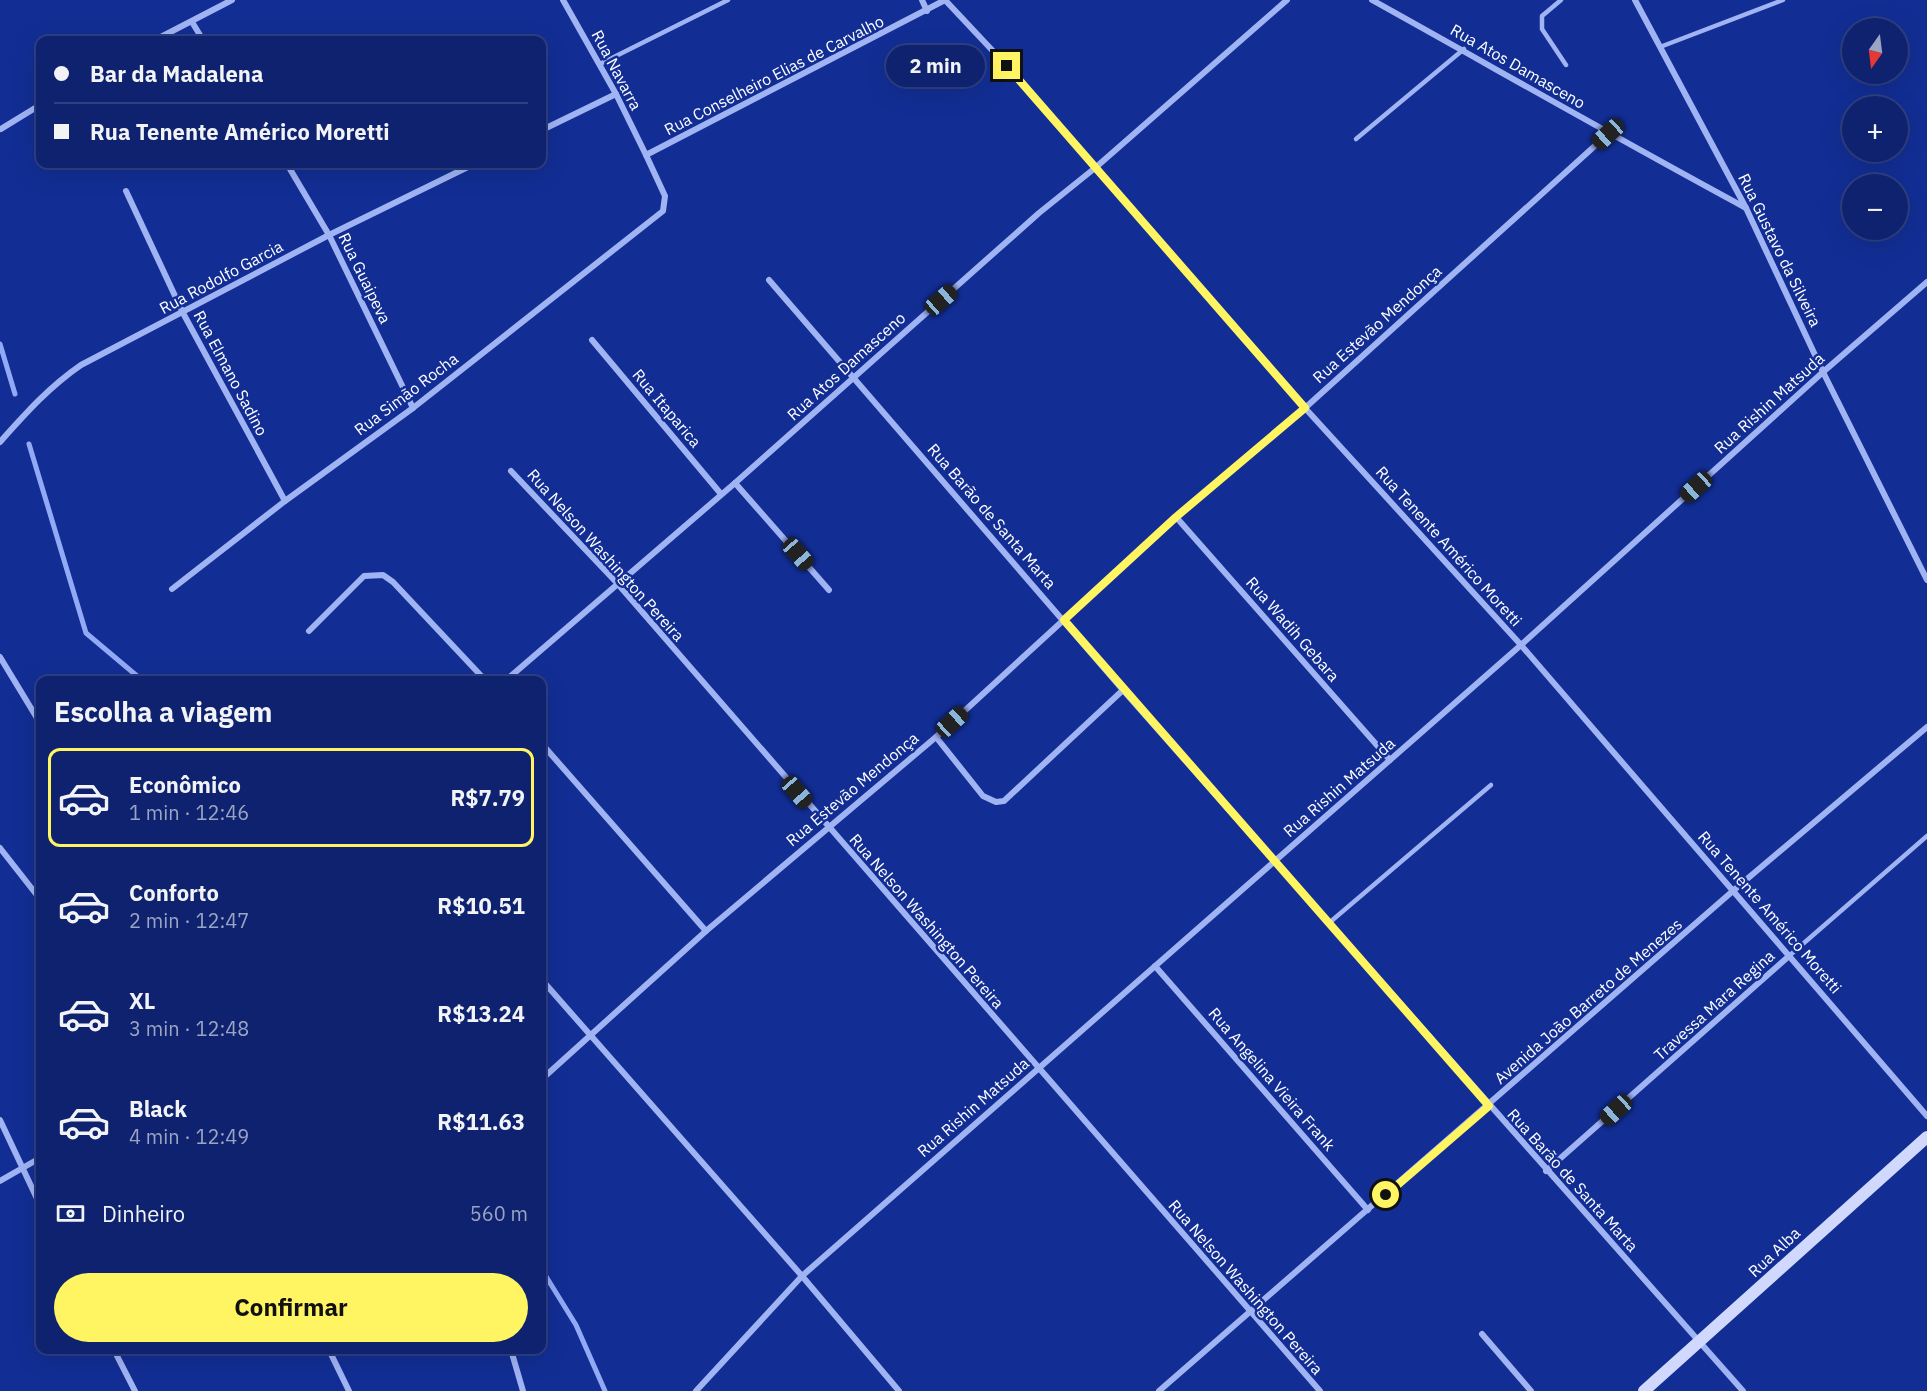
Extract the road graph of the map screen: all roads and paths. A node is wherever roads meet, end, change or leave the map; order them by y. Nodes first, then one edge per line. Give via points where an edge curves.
1 (232, 0) edge
2 (563, 0) edge
3 (728, 0) edge
4 (922, 0) edge
5 (945, 0) edge
6 (1287, 0) edge
7 (1372, 0) edge
8 (1561, 0) edge
9 (1635, 0) edge
10 (1783, 0) edge
11 (927, 10) junction
12 (192, 22) junction
13 (163, 36) edge
14 (200, 36) edge
15 (1660, 47) junction
16 (1464, 49) junction
17 (600, 64) junction
18 (1566, 65) dead end
19 (616, 94) junction
20 (36, 107) edge
21 (546, 128) edge
22 (1, 129) edge
23 (1608, 134) junction
24 (1356, 140) dead end
25 (646, 155) junction
26 (289, 168) edge
27 (466, 168) edge
28 (1095, 168) junction
29 (126, 191) dead end
30 (1746, 208) junction
31 (655, 219) joint
32 (329, 235) junction
33 (769, 280) dead end
34 (1927, 282) edge
35 (183, 313) junction
36 (592, 340) dead end
37 (1823, 372) junction
38 (852, 378) junction
39 (412, 408) junction
40 (1305, 408) junction
41 (0, 442) edge
42 (511, 471) dead end
43 (735, 483) junction
44 (721, 494) junction
45 (285, 501) junction
46 (1176, 517) junction
47 (1927, 580) edge
48 (617, 583) junction
49 (172, 589) dead end
50 (829, 590) dead end
51 (1064, 620) junction
52 (309, 631) dead end
53 (1521, 645) junction
54 (0, 657) edge
55 (481, 676) edge
56 (511, 676) edge
57 (1123, 690) junction
58 (36, 716) edge
59 (1927, 727) edge
60 (936, 737) junction
61 (546, 749) edge
62 (1390, 760) junction
63 (1491, 784) dead end
64 (827, 826) junction
65 (1927, 836) edge
66 (0, 848) edge
67 (1274, 862) junction
68 (1734, 890) junction
69 (36, 894) edge
70 (1329, 923) junction
71 (706, 931) junction
72 (1789, 956) junction
73 (1155, 966) junction
74 (546, 985) edge
75 (591, 1036) junction
76 (1036, 1069) junction
77 (546, 1075) edge
78 (1489, 1106) junction
79 (1927, 1116) edge
80 (0, 1120) edge
81 (1927, 1137) edge
82 (36, 1160) edge
83 (21, 1167) junction
84 (1546, 1171) junction
85 (0, 1182) edge
86 (36, 1197) edge
87 (1368, 1210) junction
88 (802, 1276) junction
89 (1250, 1311) junction
90 (1482, 1334) dead end
91 (1700, 1343) junction
92 (116, 1354) edge
93 (331, 1354) edge
94 (512, 1354) edge
95 (135, 1391) edge
96 (349, 1391) edge
97 (523, 1391) edge
98 (696, 1391) edge
99 (898, 1391) edge
100 (1159, 1391) edge
101 (1320, 1391) edge
102 (1531, 1391) edge
103 (1644, 1391) edge
104 (1743, 1391) edge

1 - 12 street
2 - 17 street, Rua Navarra
3 - 17 lane
4 - 11 street
5 - 11 street, Rua Conselheiro Elias de Carvalho
5 - 28 street, Rua Tenente Américo Moretti
6 - 28 street, Rua Atos Damasceno
7 - 16 street, Rua Atos Damasceno
8 - 18 lane via 1542,16 1542,29
9 - 15 street, Rua Gustavo da Silveira
10 - 15 lane
11 - 25 street, Rua Conselheiro Elias de Carvalho
12 - 13 street
12 - 14 street
15 - 30 street, Rua Gustavo da Silveira
16 - 23 street, Rua Atos Damasceno
16 - 24 lane
17 - 19 street, Rua Navarra
19 - 21 street
19 - 25 street, Rua Navarra
20 - 22 street
23 - 30 street, Rua Atos Damasceno
23 - 40 street, Rua Estevão Mendonça
25 - 31 street, Rua Navarra via 665,196 663,212
26 - 32 street, Rua Guaipeva
27 - 32 street, Rua Rodolfo Garcia
28 - 38 street, Rua Atos Damasceno
28 - 40 street, Rua Tenente Américo Moretti
29 - 35 street, Rua Elmano Sadino
30 - 37 street, Rua Gustavo da Silveira
31 - 39 street, Rua Simão Rocha
32 - 35 street, Rua Rodolfo Garcia
32 - 39 street, Rua Guaipeva
33 - 38 street, Rua Barão de Santa Marta
34 - 37 street, Rua Rishin Matsuda
35 - 41 street, Rua Rodolfo Garcia via 81,365 56,383
35 - 45 street, Rua Elmano Sadino
36 - 44 street, Rua Itaparica
37 - 47 street, Rua Gustavo da Silveira
37 - 53 street, Rua Rishin Matsuda
38 - 43 street, Rua Atos Damasceno
38 - 51 street, Rua Barão de Santa Marta
39 - 45 street, Rua Simão Rocha
40 - 46 street, Rua Estevão Mendonça
40 - 53 street, Rua Tenente Américo Moretti
42 - 48 street, Rua Nelson Washington Pereira
43 - 44 street, Rua Atos Damasceno
43 - 50 street
44 - 48 street, Rua Atos Damasceno
45 - 49 street, Rua Simão Rocha
46 - 51 street, Rua Estevão Mendonça
46 - 62 street, Rua Wadih Gebara
48 - 56 street, Rua Atos Damasceno
48 - 64 street, Rua Nelson Washington Pereira
51 - 57 street, Rua Barão de Santa Marta
51 - 60 street, Rua Estevão Mendonça
52 - 55 street via 364,576 383,575
53 - 62 street, Rua Rishin Matsuda
53 - 68 street, Rua Tenente Américo Moretti
54 - 58 street
57 - 60 street via 1004,801 983,796
57 - 67 street, Rua Barão de Santa Marta
59 - 68 street, Avenida João Barreto de Menezes
60 - 64 street, Rua Estevão Mendonça
61 - 71 street
62 - 67 street, Rua Rishin Matsuda
63 - 70 lane
64 - 71 street, Rua Estevão Mendonça
64 - 76 street, Rua Nelson Washington Pereira
65 - 72 lane, Travessa Mara Regina
66 - 69 street
67 - 70 street, Rua Barão de Santa Marta
67 - 73 street, Rua Rishin Matsuda
68 - 72 street, Rua Tenente Américo Moretti
68 - 78 street, Avenida João Barreto de Menezes
70 - 78 street, Rua Barão de Santa Marta
71 - 75 street, Rua Estevão Mendonça
72 - 79 street, Rua Tenente Américo Moretti
72 - 84 street, Travessa Mara Regina
73 - 76 street, Rua Rishin Matsuda
73 - 87 street, Rua Angelina Vieira Frank
74 - 75 street
75 - 77 street, Rua Estevão Mendonça
75 - 88 street
76 - 88 street, Rua Rishin Matsuda
76 - 89 street, Rua Nelson Washington Pereira
78 - 84 street, Rua Barão de Santa Marta
78 - 87 street, Avenida João Barreto de Menezes
80 - 83 street
81 - 91 street, Rua Alba
82 - 83 street
83 - 85 street
83 - 86 street
84 - 91 street, Rua Barão de Santa Marta
87 - 89 street, Avenida João Barreto de Menezes
88 - 98 street, Rua Rishin Matsuda
88 - 99 street
89 - 100 street, Avenida João Barreto de Menezes
89 - 101 street, Rua Nelson Washington Pereira
90 - 102 street
91 - 103 street, Rua Alba
91 - 104 street, Rua Barão de Santa Marta
92 - 95 street
93 - 96 street
94 - 97 street

